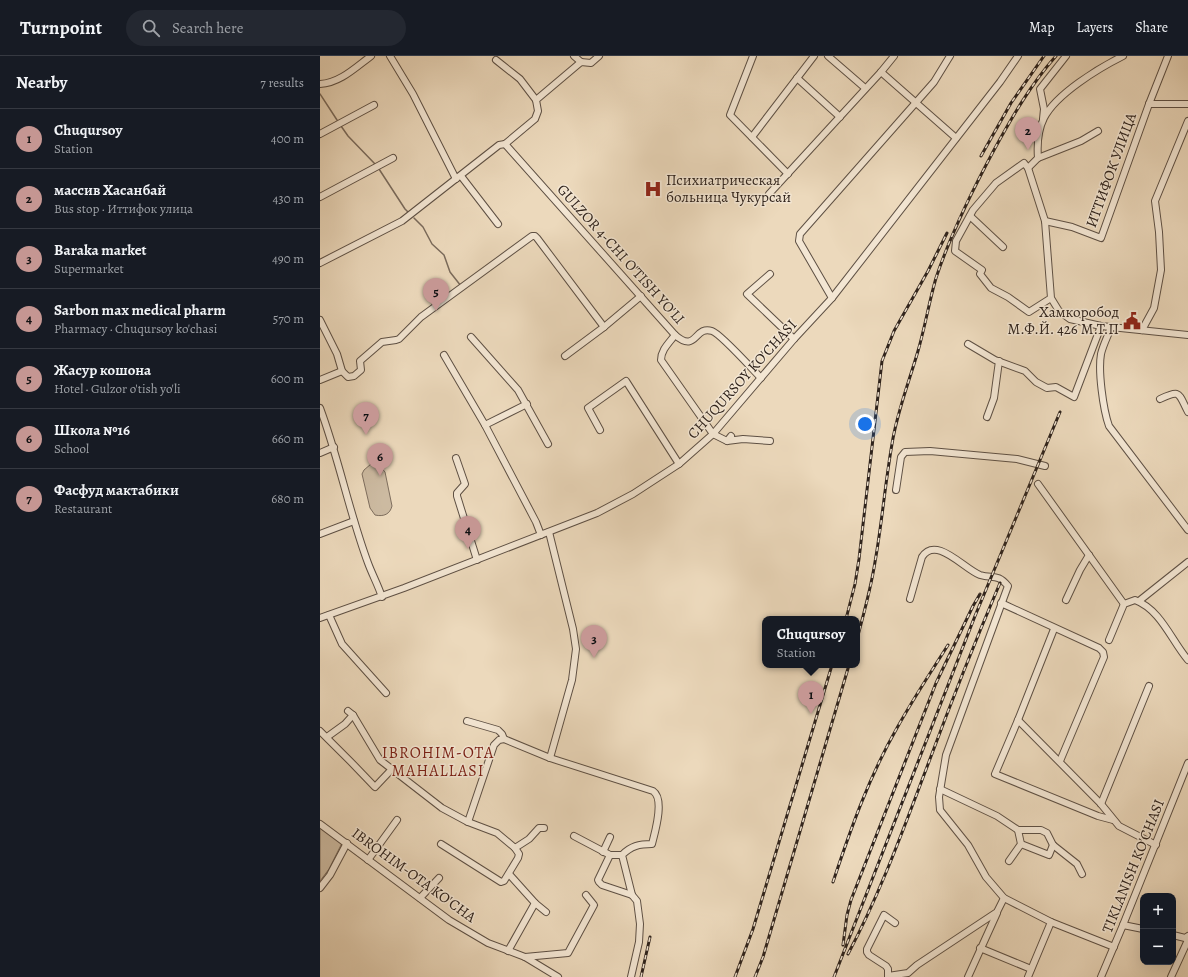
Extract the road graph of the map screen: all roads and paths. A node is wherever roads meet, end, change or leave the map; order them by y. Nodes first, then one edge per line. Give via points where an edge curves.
1 (371, 56) edge
2 (390, 56) edge
3 (574, 56) edge
4 (599, 56) edge
5 (753, 56) edge
6 (814, 56) edge
7 (828, 56) edge
8 (894, 56) edge
9 (950, 56) edge
10 (1018, 56) edge
11 (1066, 56) edge
12 (1123, 56) edge
13 (1168, 56) edge
14 (496, 60) dead end
15 (581, 62) junction
16 (881, 72) junction
17 (797, 78) junction
18 (320, 84) edge
19 (865, 88) junction
20 (536, 100) junction
21 (916, 103) junction
22 (1149, 104) junction
23 (1188, 104) edge
24 (374, 105) dead end
25 (840, 117) junction
26 (1043, 119) junction
27 (1188, 121) edge
28 (1098, 131) dead end
29 (320, 134) edge
30 (752, 137) junction
31 (956, 138) junction
32 (505, 144) junction
33 (393, 158) dead end
34 (1038, 158) junction
35 (1026, 166) junction
36 (788, 174) junction
37 (459, 177) junction
38 (769, 194) dead end
39 (320, 197) edge
40 (970, 216) junction
41 (1045, 221) junction
42 (498, 224) dead end
43 (1003, 247) dead end
44 (320, 263) edge
45 (770, 274) dead end
46 (641, 296) junction
47 (832, 298) junction
48 (1051, 298) junction
49 (320, 322) edge
50 (1101, 326) junction
51 (604, 327) junction
52 (1110, 327) junction
53 (1142, 330) junction
54 (675, 334) junction
55 (1188, 335) edge
56 (471, 337) dead end
57 (794, 339) junction
58 (968, 344) dead end
59 (444, 355) dead end
60 (565, 356) dead end
61 (999, 361) junction
62 (342, 372) junction
63 (761, 378) junction
64 (320, 380) edge
65 (1160, 399) dead end
66 (527, 404) junction
67 (320, 408) edge
68 (1188, 412) edge
69 (987, 417) dead end
70 (485, 425) junction
71 (600, 430) dead end
72 (714, 434) junction
73 (731, 436) dead end
74 (770, 440) dead end
75 (727, 442) junction
76 (548, 444) dead end
77 (334, 447) junction
78 (320, 453) edge
79 (456, 458) dead end
80 (679, 464) junction
81 (1045, 466) dead end
82 (1038, 484) dead end
83 (896, 490) dead end
84 (354, 521) junction
85 (1188, 530) edge
86 (549, 532) junction
87 (320, 534) edge
88 (541, 535) junction
89 (1089, 555) junction
90 (478, 560) junction
91 (1188, 562) edge
92 (382, 596) junction
93 (910, 599) dead end
94 (1066, 600) dead end
95 (1139, 601) junction
96 (1001, 604) junction
97 (1124, 604) junction
98 (329, 614) junction
99 (320, 618) edge
100 (1054, 629) junction
101 (1109, 640) dead end
102 (1188, 660) edge
103 (1149, 686) dead end
104 (386, 693) dead end
105 (348, 711) dead end
106 (353, 715) junction
107 (1018, 720) junction
108 (467, 721) dead end
109 (323, 734) edge
110 (504, 739) junction
111 (550, 758) junction
112 (1060, 761) junction
113 (1188, 763) edge
114 (392, 768) junction
115 (941, 786) junction
116 (1101, 804) junction
117 (397, 820) dead end
118 (1113, 820) junction
119 (468, 822) junction
120 (320, 824) edge
121 (544, 828) dead end
122 (1018, 830) junction
123 (574, 836) dead end
124 (610, 837) dead end
125 (347, 843) junction
126 (441, 844) dead end
127 (1021, 844) junction
128 (1053, 845) junction
129 (1156, 845) junction
130 (515, 848) junction
131 (603, 852) junction
132 (610, 855) junction
133 (622, 855) junction
134 (368, 860) junction
135 (1009, 861) dead end
136 (509, 874) junction
137 (1082, 874) dead end
138 (439, 878) dead end
139 (320, 888) edge
140 (586, 895) dead end
141 (632, 895) junction
142 (420, 898) junction
143 (1004, 898) junction
144 (535, 903) junction
145 (546, 912) dead end
146 (998, 912) junction
147 (1051, 922) junction
148 (895, 923) dead end
149 (1123, 925) junction
150 (1140, 928) edge
151 (1176, 936) edge
152 (1188, 936) edge
153 (1188, 940) edge
154 (1114, 947) junction
155 (980, 948) junction
156 (508, 951) junction
157 (525, 957) junction
158 (917, 965) junction
159 (1031, 969) junction
160 (558, 977) edge
161 (631, 977) edge
162 (888, 977) edge
163 (912, 977) edge
164 (968, 977) edge
165 (1028, 977) edge
166 (1101, 977) edge
167 (1171, 977) edge

1 - 18 street via 341,78
2 - 37 street
3 - 15 street
4 - 15 street via 591,63
5 - 30 street via 730,115
6 - 17 street
7 - 19 street
8 - 16 street
9 - 21 street via 934,82
10 - 31 street, CHUQURSOY KO'CHASI
11 - 26 street via 1040,89
12 - 26 street via 1073,86
13 - 22 street, ИТТИФОК УЛИЦА
14 - 20 street via 520,80
15 - 20 street
16 - 19 street
16 - 21 street
17 - 25 street
17 - 30 street
19 - 25 street
20 - 32 street via 538,111 535,119
21 - 31 street
21 - 47 street via 800,234 799,240
22 - 23 street
22 - 41 street, ИТТИФОК УЛИЦА via 1101,238 1072,227
24 - 29 street
25 - 36 street
26 - 34 street via 1037,143
27 - 53 street via 1155,201 1161,270 1154,308
28 - 34 street
30 - 36 street
31 - 47 street, CHUQURSOY KO'CHASI
32 - 37 street
32 - 46 street, GULZOR 4-CHI O'TISH YO'LI
33 - 39 street
34 - 35 street
35 - 40 street via 996,183
35 - 41 street
36 - 38 street
37 - 42 street
37 - 44 street via 402,221
40 - 43 street
40 - 48 street via 956,241 955,251 982,270 980,274 991,288 1029,312
41 - 48 street
45 - 57 street via 747,294
46 - 51 street
46 - 54 street, GULZOR 4-CHI O'TISH YO'LI
47 - 57 street, CHUQURSOY KO'CHASI
48 - 50 street via 1059,311 1070,319
49 - 62 street via 337,354
50 - 52 street
50 - 61 street via 1074,397 1056,387 1047,388 1025,371
51 - 60 street
51 - 62 street via 535,236 532,236 422,317 399,339 382,342 360,361 361,370 354,376 348,377
52 - 53 street
52 - 85 street via 1101,354 1100,371 1109,426
53 - 55 street
54 - 63 street, GULZOR 4-CHI O'TISH YO'LI via 686,342 706,330 717,333
54 - 72 street via 663,351 661,360
56 - 66 street via 518,390
57 - 63 street, CHUQURSOY KO'CHASI
58 - 61 street
59 - 70 street
61 - 69 street via 994,398
62 - 64 street
63 - 72 street, CHUQURSOY KO'CHASI
65 - 68 street via 1176,393
66 - 70 street
66 - 76 street
67 - 77 street
70 - 88 street
71 - 80 street via 588,408 626,381
72 - 75 street
72 - 80 street, CHUQURSOY KO'CHASI
73 - 75 street
74 - 75 street via 743,439
77 - 78 street
77 - 84 street
79 - 90 street via 465,484 457,496
80 - 86 street, CHUQURSOY KO'CHASI via 609,508
81 - 83 street via 1017,459 930,451 905,452 901,456
82 - 89 street
84 - 87 street
84 - 92 street
86 - 88 street, CHUQURSOY KO'CHASI
86 - 111 street via 576,649 572,680
88 - 90 street, CHUQURSOY KO'CHASI
89 - 94 street
89 - 97 street
90 - 92 street, CHUQURSOY KO'CHASI
91 - 95 street
92 - 98 street, CHUQURSOY KO'CHASI
93 - 96 street via 922,557 931,549 946,553 980,575 1002,579 1008,586
95 - 97 street
95 - 102 street via 1160,620
96 - 100 street
96 - 115 street via 946,754
97 - 101 street
98 - 99 street, CHUQURSOY KO'CHASI
98 - 104 street via 342,644
100 - 107 street
100 - 112 street via 1099,648 1104,657
103 - 116 street
105 - 106 street
106 - 109 street via 345,724
106 - 114 street via 380,760
107 - 112 street
107 - 118 street via 995,774
108 - 110 street via 500,731
109 - 114 street via 375,787
110 - 111 street
110 - 119 street via 494,745
111 - 133 street via 657,793 658,815 652,844 634,846
112 - 116 street
113 - 129 street, TIKLANISH KO'CHASI
114 - 119 street via 442,808
115 - 122 street
115 - 143 street via 940,810 968,844 986,877
116 - 118 street
117 - 134 street
118 - 129 street
119 - 130 street via 497,833
120 - 125 street, IBROHIM-OTA KO'CHA
121 - 130 street via 539,828 529,839
122 - 127 street
122 - 128 street via 1041,830 1047,833
123 - 131 street
124 - 131 street
125 - 134 street, IBROHIM-OTA KO'CHA
125 - 139 street
126 - 136 street via 501,882
127 - 128 street via 1049,856
127 - 135 street
128 - 137 street via 1078,864
129 - 149 street, TIKLANISH KO'CHASI
130 - 136 street via 519,854
131 - 132 street
132 - 133 street
132 - 141 street via 599,882
133 - 141 street
134 - 142 street, IBROHIM-OTA KO'CHA
136 - 144 street
138 - 142 street
140 - 157 street via 594,905 568,953
141 - 161 street via 637,901 640,924 639,942
142 - 156 street, IBROHIM-OTA KO'CHA via 449,920 488,943
143 - 146 street
143 - 147 street
144 - 145 street
144 - 156 street
146 - 155 street
146 - 158 street
147 - 154 street
147 - 159 street
148 - 162 street via 884,915 867,949 869,955 886,966
149 - 150 street
149 - 154 street, TIKLANISH KO'CHASI
151 - 152 street via 1184,938
153 - 167 street
154 - 166 street, TIKLANISH KO'CHASI
155 - 159 street
155 - 164 street
156 - 157 street, IBROHIM-OTA KO'CHA
157 - 160 street, IBROHIM-OTA KO'CHA
158 - 162 street via 908,973
158 - 163 street
159 - 165 street

